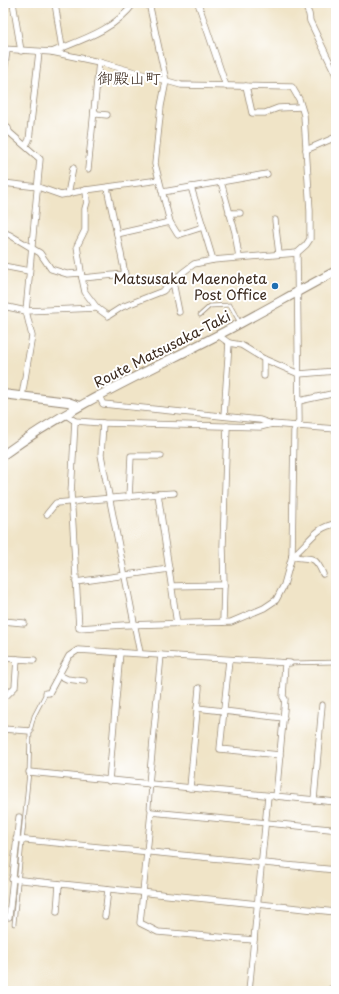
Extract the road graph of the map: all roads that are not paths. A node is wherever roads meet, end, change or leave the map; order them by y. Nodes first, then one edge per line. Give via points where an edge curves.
1 (13, 3) edge
2 (55, 3) edge
3 (134, 3) edge
4 (149, 3) edge
5 (198, 3) edge
6 (304, 3) edge
7 (62, 48) junction
8 (5, 49) edge
9 (21, 51) junction
10 (39, 52) junction
11 (52, 52) junction
12 (99, 62) junction
13 (336, 75) edge
14 (3, 79) edge
15 (166, 81) junction
16 (226, 86) junction
17 (246, 86) junction
18 (301, 107) junction
19 (94, 111) junction
20 (107, 115) dead end
21 (3, 125) edge
22 (6, 133) edge
23 (336, 137) edge
24 (26, 145) junction
25 (306, 150) junction
26 (73, 168) dead end
27 (88, 169) dead end
28 (268, 174) dead end
29 (159, 180) junction
30 (221, 182) junction
31 (3, 183) edge
32 (38, 187) junction
33 (191, 187) junction
34 (107, 188) junction
35 (86, 190) junction
36 (163, 192) junction
37 (68, 194) junction
38 (228, 213) junction
39 (240, 213) dead end
40 (275, 220) dead end
41 (170, 222) junction
42 (203, 227) junction
43 (3, 232) edge
44 (117, 234) junction
45 (32, 249) junction
46 (297, 253) junction
47 (279, 254) junction
48 (239, 258) junction
49 (213, 260) junction
50 (3, 266) edge
51 (28, 271) junction
52 (336, 271) edge
53 (81, 276) junction
54 (172, 282) junction
55 (297, 292) junction
56 (3, 306) edge
57 (97, 308) junction
58 (26, 311) junction
59 (179, 312) dead end
60 (200, 316) dead end
61 (240, 323) junction
62 (218, 335) junction
63 (229, 343) junction
64 (264, 359) junction
65 (336, 371) edge
66 (299, 374) junction
67 (264, 376) dead end
68 (336, 393) edge
69 (3, 394) edge
70 (22, 396) junction
71 (99, 396) junction
72 (298, 401) junction
73 (79, 406) junction
74 (213, 414) junction
75 (66, 415) junction
76 (224, 416) junction
77 (75, 421) junction
78 (103, 423) junction
79 (272, 424) junction
80 (212, 426) junction
81 (228, 426) junction
82 (296, 426) junction
83 (336, 429) edge
84 (3, 455) edge
85 (161, 456) dead end
86 (174, 493) dead end
87 (158, 494) junction
88 (129, 497) junction
89 (109, 499) junction
90 (71, 502) junction
91 (47, 514) dead end
92 (336, 524) edge
93 (292, 556) junction
94 (169, 569) junction
95 (323, 574) dead end
96 (124, 575) junction
97 (76, 582) junction
98 (224, 585) junction
99 (172, 586) junction
100 (3, 621) edge
101 (223, 622) junction
102 (24, 623) dead end
103 (177, 624) junction
104 (134, 625) junction
105 (120, 652) junction
106 (140, 654) junction
107 (161, 655) junction
108 (3, 658) edge
109 (17, 659) junction
110 (34, 660) dead end
111 (229, 660) junction
112 (336, 662) edge
113 (287, 663) junction
114 (59, 675) junction
115 (84, 681) dead end
116 (199, 688) dead end
117 (46, 693) joint
118 (3, 694) edge
119 (322, 705) dead end
120 (198, 708) junction
121 (224, 711) junction
122 (284, 718) junction
123 (3, 729) edge
124 (30, 731) junction
125 (280, 755) junction
126 (29, 772) junction
127 (109, 781) junction
128 (150, 784) junction
129 (190, 788) junction
130 (268, 796) junction
131 (276, 796) junction
132 (314, 800) junction
133 (336, 802) edge
134 (151, 812) junction
135 (18, 817) dead end
136 (265, 823) junction
137 (330, 829) dead end
138 (16, 839) junction
139 (23, 840) junction
140 (147, 852) junction
141 (262, 863) junction
142 (336, 870) edge
143 (15, 879) junction
144 (60, 884) junction
145 (108, 889) junction
146 (143, 892) junction
147 (258, 904) junction
148 (57, 912) dead end
149 (336, 912) edge
150 (3, 916) edge
151 (105, 916) dead end
152 (14, 924) dead end
153 (254, 940) junction
154 (249, 991) edge

1 - 9 street
2 - 7 street
3 - 7 street via 117,21 105,29
4 - 15 street
5 - 16 street
6 - 13 street
7 - 11 street
8 - 9 street
8 - 14 street
9 - 10 street
10 - 11 street
10 - 24 street via 29,140
11 - 12 street
12 - 15 street
12 - 19 street
15 - 16 street via 181,85
15 - 29 street via 155,164
16 - 17 street
17 - 18 street via 292,88
17 - 18 street via 252,113
18 - 25 street
19 - 20 street
19 - 27 street
21 - 22 street via 8,128
22 - 24 street
23 - 25 street
24 - 32 street via 40,158
25 - 46 street via 310,239
26 - 37 street
28 - 30 street
29 - 34 street
29 - 36 street
30 - 33 street
30 - 38 street
31 - 32 street
32 - 37 street via 61,195
32 - 45 street
33 - 36 street
33 - 42 street
34 - 35 street
34 - 44 street
35 - 37 street
35 - 53 street via 85,230 77,246
36 - 41 street
38 - 39 street
38 - 48 street via 235,232
40 - 47 street
41 - 42 street via 178,235
41 - 44 street
42 - 49 street
43 - 45 street
44 - 53 street via 125,274
45 - 51 street
45 - 53 street via 40,253 52,269
46 - 47 street
46 - 55 street
47 - 48 street
48 - 49 street
49 - 54 street via 194,264
50 - 51 street
51 - 58 street
52 - 55 main road, Route Matsusaka-Taki
53 - 57 street via 85,292
54 - 57 street via 163,291 122,307 108,316
54 - 59 street
55 - 61 main road, Route Matsusaka-Taki
55 - 66 street
56 - 58 street
57 - 58 street
58 - 70 street via 32,336
60 - 61 lane via 210,306 230,306
61 - 62 main road, Route Matsusaka-Taki
62 - 63 street
62 - 71 main road, Route Matsusaka-Taki
63 - 64 street via 241,345
63 - 76 street
64 - 66 street
64 - 67 street
65 - 66 street
66 - 72 street
68 - 72 street
69 - 70 main road
70 - 73 main road via 68,402
71 - 73 main road, Route Matsusaka-Taki
71 - 74 street via 104,404
72 - 82 street via 299,421
73 - 75 main road, Route Matsusaka-Taki
74 - 76 street
74 - 80 street
75 - 77 street
75 - 84 main road, Route Matsusaka-Taki via 36,430
76 - 79 street
77 - 78 street
77 - 90 street
78 - 80 street
78 - 89 street via 101,455
79 - 81 street via 260,427
79 - 82 street
80 - 81 street
81 - 98 street
82 - 83 street
82 - 93 street via 290,547
85 - 88 street via 131,456
86 - 87 street
87 - 88 street
87 - 94 street
88 - 89 street
89 - 90 street
89 - 96 street
90 - 91 street via 56,503
90 - 97 street
92 - 93 street via 325,527 310,537
93 - 95 street via 312,558 319,564
93 - 101 street via 284,586 276,600 247,616
94 - 96 street
94 - 99 street
96 - 97 street
96 - 104 street
97 - 104 street via 79,628
98 - 99 street
98 - 101 street
99 - 103 street
100 - 102 street
101 - 103 street
103 - 104 street
104 - 106 street
105 - 106 street
105 - 114 street via 78,650 69,656
105 - 127 street
106 - 107 street
107 - 111 street
107 - 128 street
108 - 109 street
109 - 110 street
109 - 118 street via 15,687 7,695
111 - 113 street
111 - 121 street
112 - 113 lane
113 - 122 street
114 - 115 street via 67,679
114 - 117 street via 49,693
116 - 120 street
117 - 124 lane via 34,716
119 - 132 street
120 - 121 street
120 - 129 street
121 - 122 street
121 - 125 street via 220,750
122 - 125 street
123 - 124 street
124 - 126 lane
125 - 131 street
126 - 127 street
126 - 139 lane
127 - 128 street
128 - 129 street
128 - 134 lane
129 - 130 street
130 - 131 street
130 - 136 street
131 - 132 street
132 - 133 street
134 - 136 street
134 - 140 street
135 - 138 street
136 - 137 street
136 - 141 street
138 - 139 street
138 - 143 street
139 - 140 street
139 - 143 lane
140 - 141 street
140 - 146 street
141 - 142 street
141 - 147 street
143 - 144 street
143 - 150 street via 9,917
143 - 152 lane
144 - 145 street
144 - 148 street
145 - 146 street
145 - 151 street
146 - 147 street
146 - 153 street via 140,923 158,932
147 - 149 street
147 - 153 street
153 - 154 street

